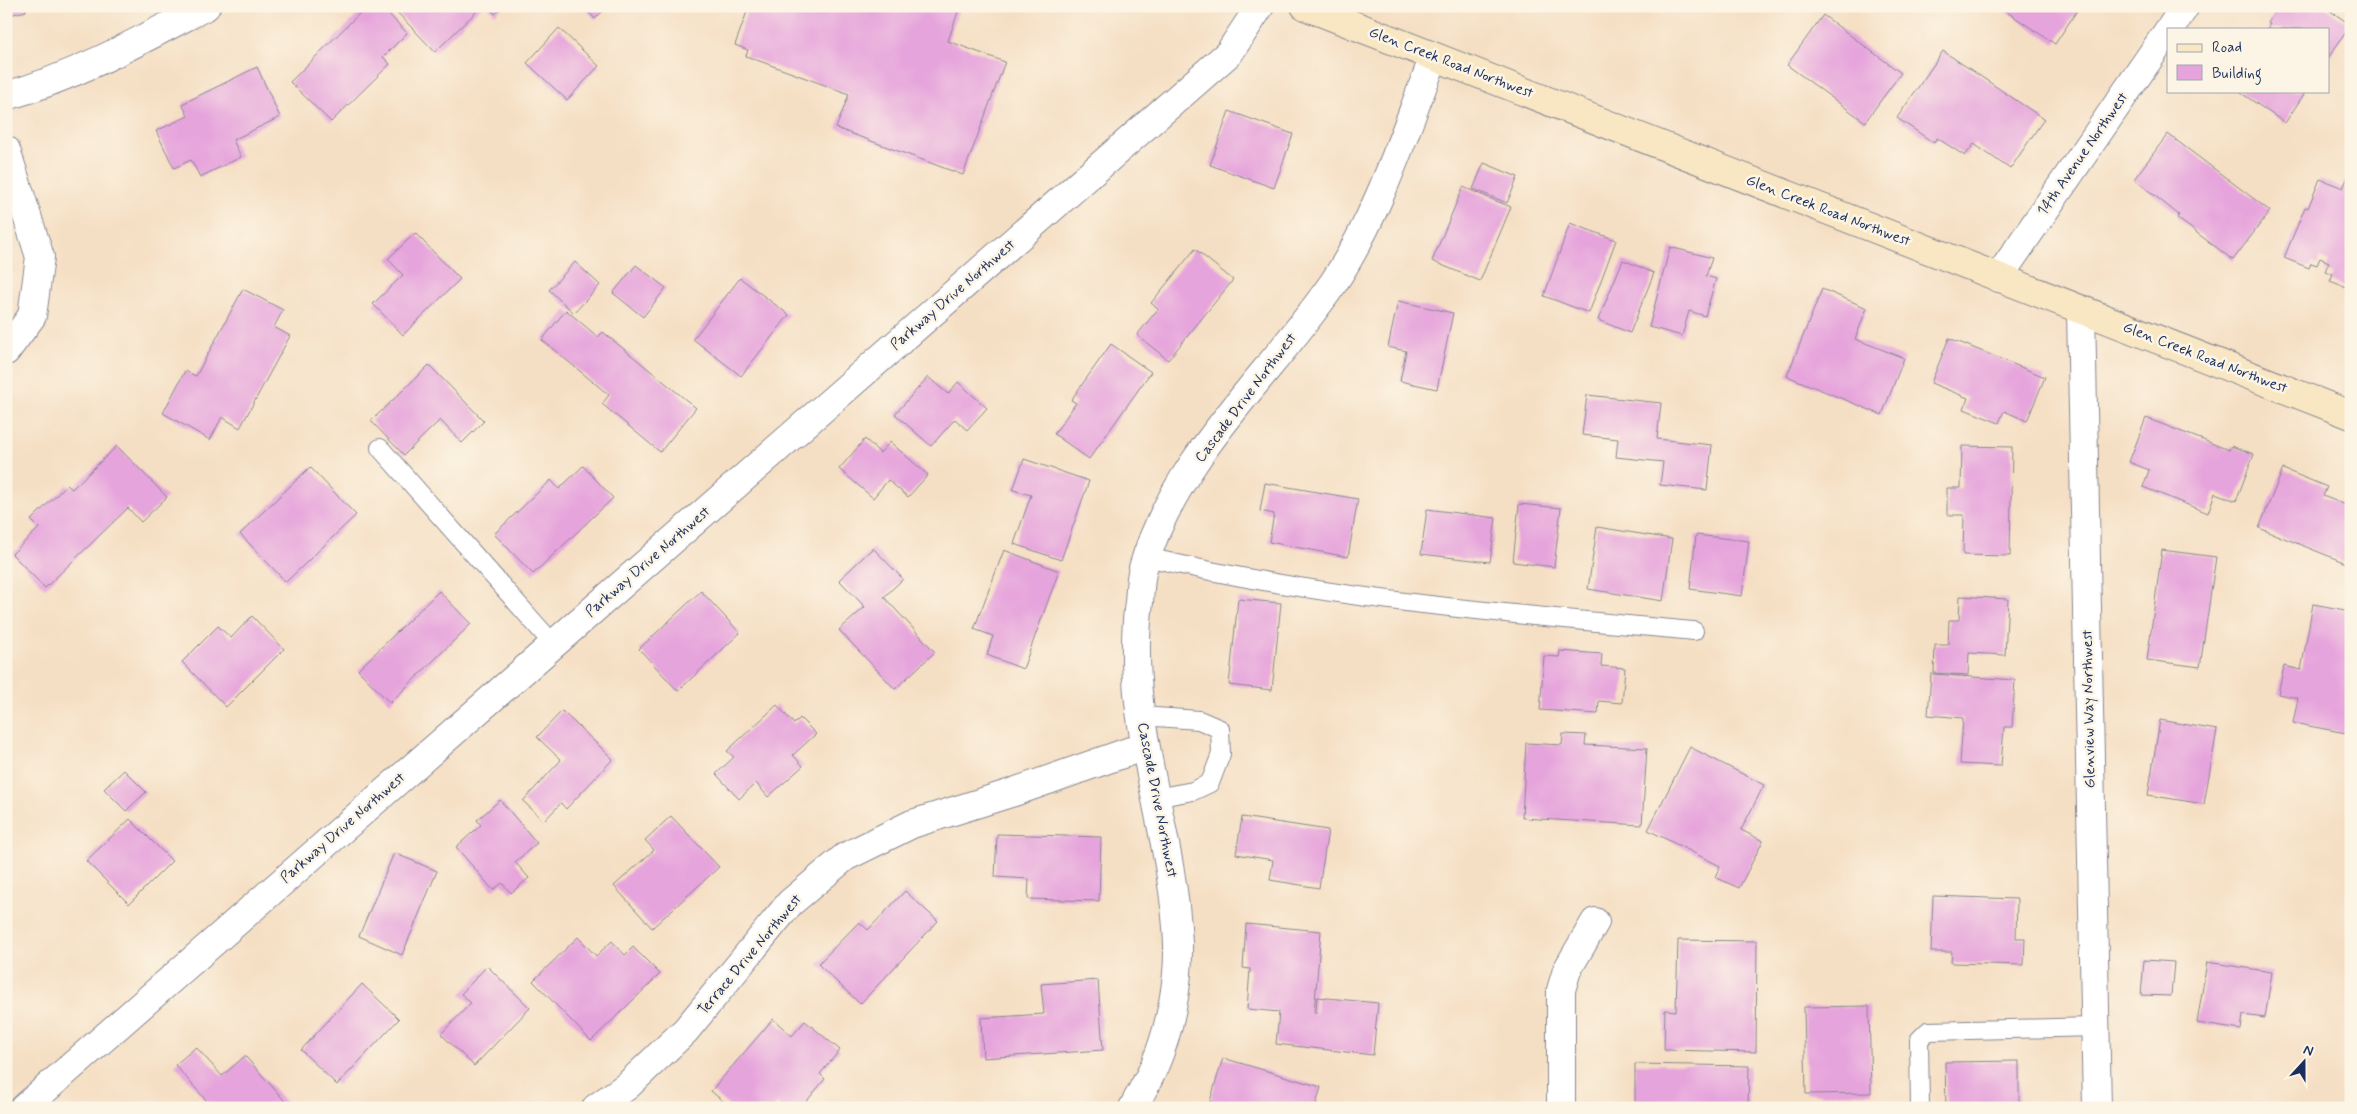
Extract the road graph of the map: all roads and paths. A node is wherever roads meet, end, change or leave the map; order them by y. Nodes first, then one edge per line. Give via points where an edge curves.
1 (206, 6) edge
2 (1260, 6) edge
3 (1305, 6) edge
4 (2185, 6) edge
5 (2170, 28) edge
6 (2167, 33) edge
7 (1434, 57) junction
8 (6, 96) edge
9 (6, 150) edge
10 (1998, 278) junction
11 (2081, 310) junction
12 (6, 351) edge
13 (2351, 415) edge
14 (380, 448) dead end
15 (1147, 557) junction
16 (1694, 631) dead end
17 (554, 644) junction
18 (1141, 716) junction
19 (1145, 746) junction
20 (1155, 798) junction
21 (1595, 922) dead end
22 (2095, 1027) junction
23 (24, 1108) edge
24 (596, 1108) edge
25 (1132, 1108) edge
26 (1562, 1108) edge
27 (1920, 1108) edge
28 (2097, 1108) edge

1 - 8 street via 75,73
2 - 17 street, Parkway Drive Northwest via 1229,53
3 - 7 main road, Glen Creek Road Northwest
4 - 5 street, 14th Avenue Northwest
6 - 10 street, 14th Avenue Northwest
7 - 10 main road, Glen Creek Road Northwest
7 - 15 street, Cascade Drive Northwest via 1356,245 1333,283 1213,436 1160,520
9 - 12 street via 40,257 32,316
10 - 11 main road, Glen Creek Road Northwest
11 - 13 main road, Glen Creek Road Northwest
11 - 22 street, Glenview Way Northwest
14 - 17 lane
15 - 16 lane via 1206,571 1363,597
15 - 18 street, Cascade Drive Northwest via 1136,624 1135,675
17 - 23 street, Parkway Drive Northwest
18 - 19 street, Cascade Drive Northwest
18 - 20 lane via 1199,720 1220,729 1221,754 1210,783 1193,791
19 - 20 street, Cascade Drive Northwest
19 - 24 street, Terrace Drive Northwest via 912,824 845,857 790,903 686,1030 627,1086
20 - 25 street, Cascade Drive Northwest via 1173,886 1177,955 1168,1022 1154,1066
21 - 26 street via 1567,970 1561,990
22 - 27 lane via 1928,1031 1919,1040
22 - 28 street, Glenview Way Northwest

